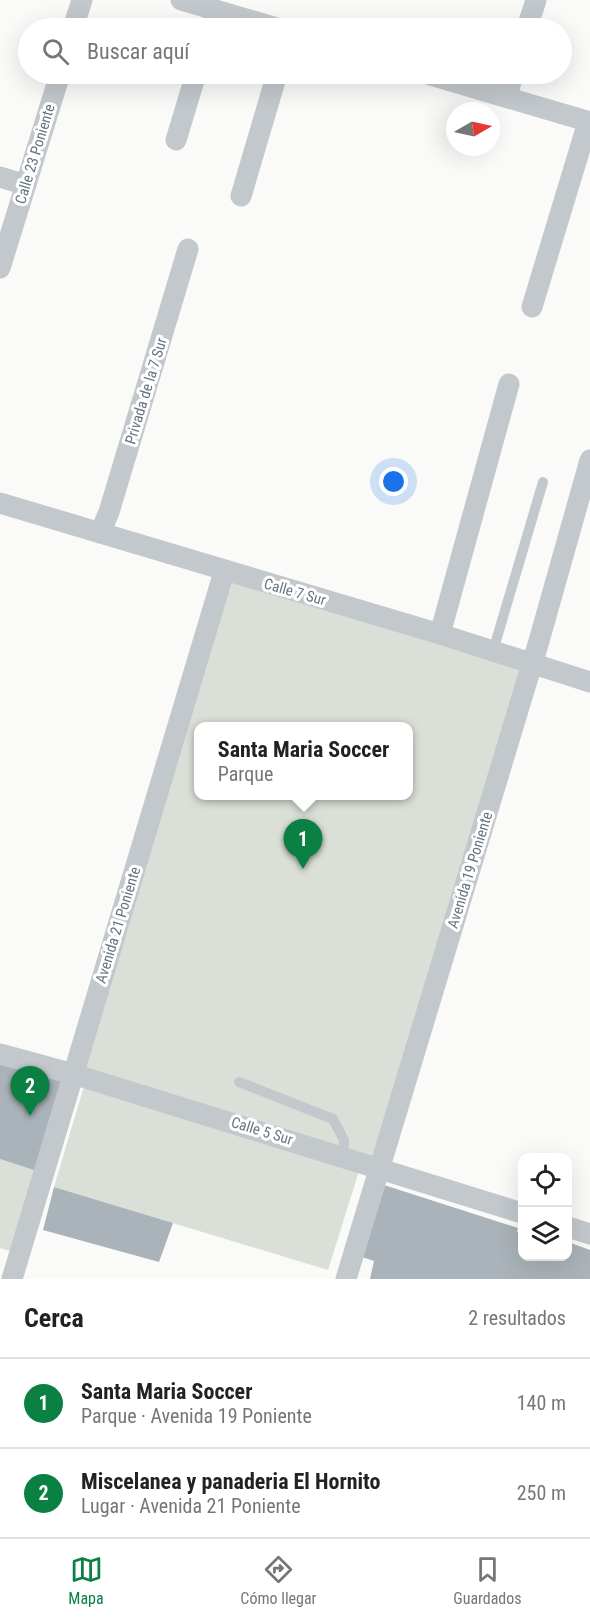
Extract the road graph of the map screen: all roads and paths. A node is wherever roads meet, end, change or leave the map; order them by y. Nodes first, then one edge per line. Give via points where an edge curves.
1 (82, 0) edge
2 (181, 0) edge
3 (536, 0) edge
4 (76, 18) edge
5 (211, 18) edge
6 (530, 18) edge
7 (57, 84) edge
8 (193, 84) edge
9 (274, 84) edge
10 (462, 84) edge
11 (510, 84) edge
12 (507, 97) junction
13 (589, 122) edge
14 (176, 140) dead end
15 (0, 177) edge
16 (26, 185) junction
17 (242, 196) dead end
18 (188, 249) dead end
19 (0, 268) edge
20 (532, 307) dead end
21 (508, 384) dead end
22 (590, 460) edge
23 (543, 483) dead end
24 (0, 503) edge
25 (100, 533) junction
26 (224, 572) junction
27 (440, 634) junction
28 (493, 651) junction
29 (532, 663) junction
30 (590, 682) edge
31 (0, 1054) edge
32 (73, 1074) junction
33 (239, 1082) dead end
34 (343, 1156) junction
35 (380, 1167) junction
36 (518, 1212) edge
37 (572, 1229) edge
38 (590, 1234) edge
39 (12, 1279) edge
40 (346, 1279) edge

1 - 4 street
2 - 5 street
3 - 6 street
7 - 16 street, Calle 23 Poniente
8 - 14 street
9 - 17 street
10 - 12 street
11 - 12 street
12 - 13 street
13 - 20 street
15 - 16 street
16 - 19 street, Calle 23 Poniente
18 - 25 street, Privada de la 7 Sur
21 - 27 street
22 - 29 street, Avenida 19 Poniente
23 - 28 lane
24 - 25 street, Calle 7 Sur
25 - 26 street, Calle 7 Sur
26 - 27 street, Calle 7 Sur
26 - 32 street, Avenida 21 Poniente
27 - 28 street, Calle 7 Sur
28 - 29 street, Calle 7 Sur
29 - 30 street, Calle 7 Sur
29 - 35 street, Avenida 19 Poniente
31 - 32 street, Calle 5 Sur
32 - 34 street, Calle 5 Sur
32 - 39 street, Avenida 21 Poniente
33 - 34 lane via 333,1119 344,1140
34 - 35 street, Calle 5 Sur
35 - 36 street, Calle 5 Sur
35 - 40 street, Avenida 19 Poniente
37 - 38 street

